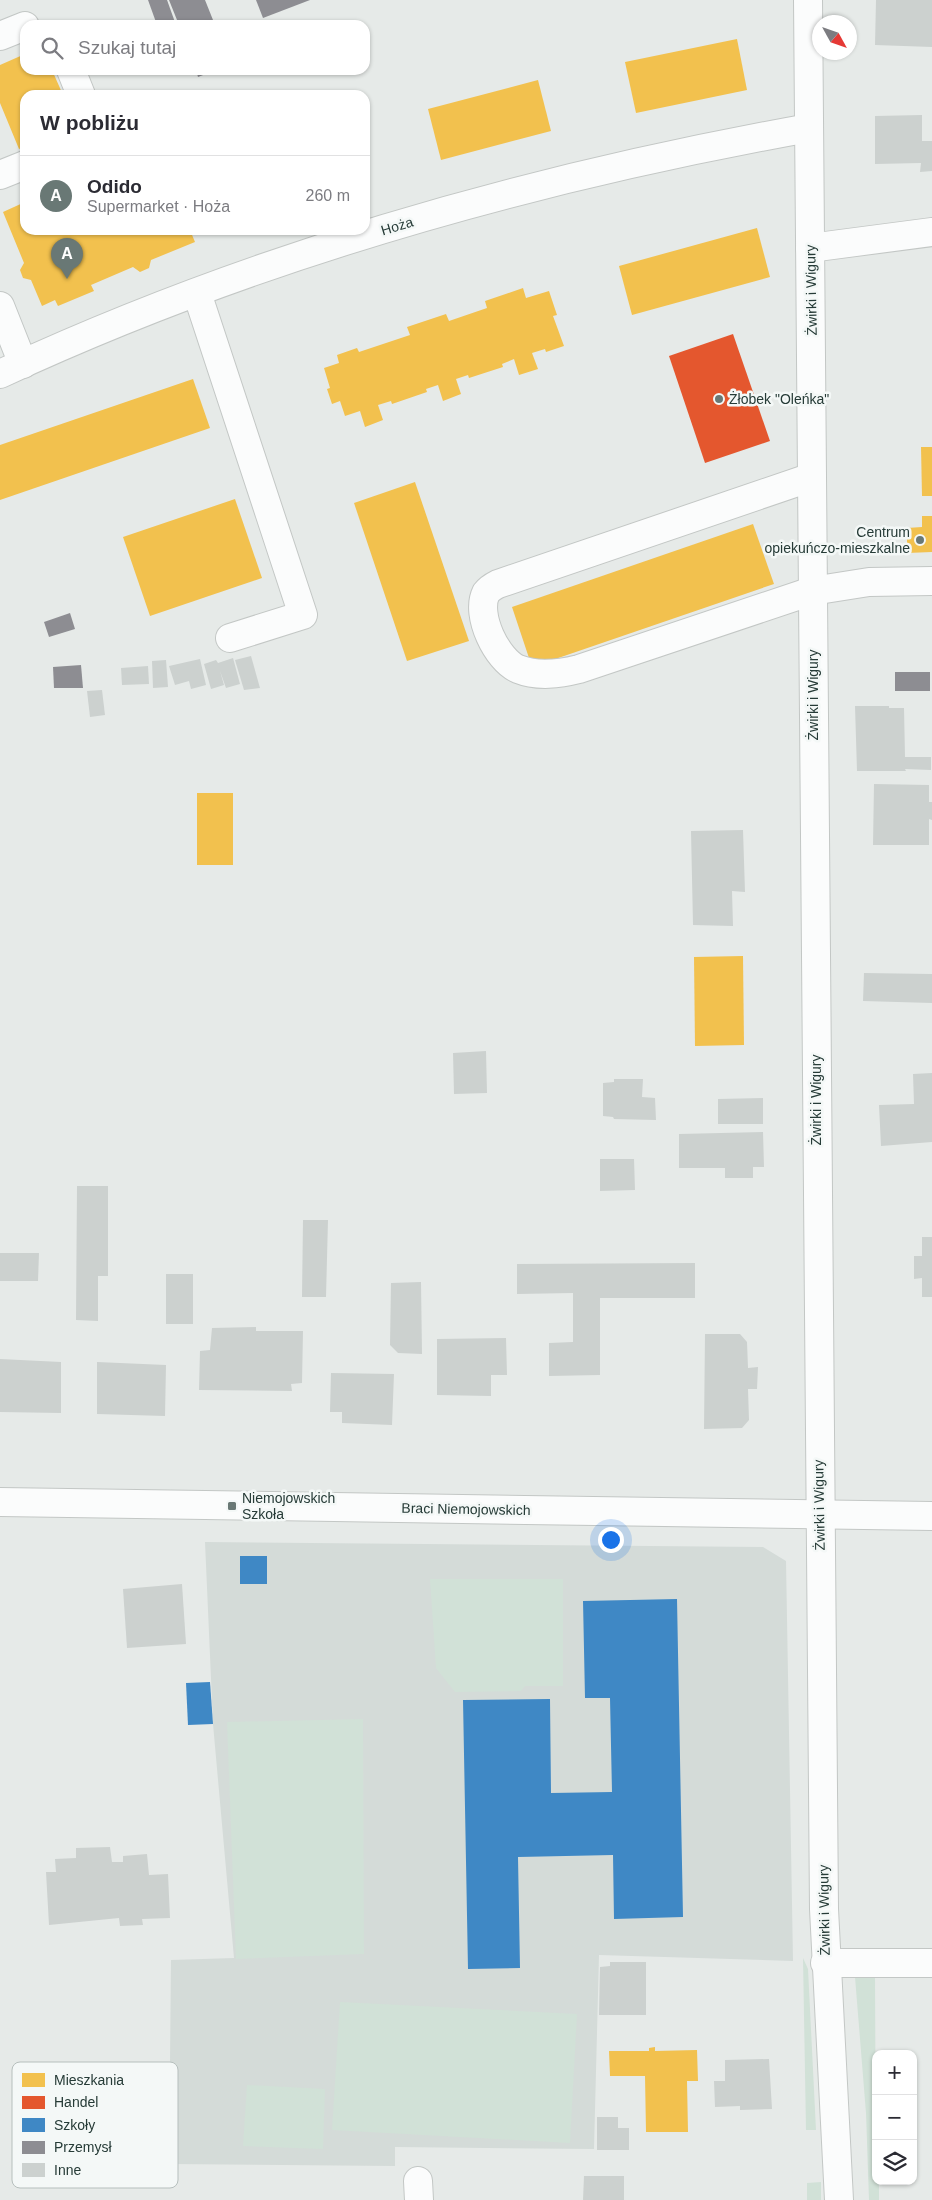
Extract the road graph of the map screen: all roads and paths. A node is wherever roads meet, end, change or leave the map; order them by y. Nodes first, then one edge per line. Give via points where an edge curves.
1 (808, 0) edge
2 (20, 28) edge
3 (0, 36) edge
4 (73, 75) edge
5 (79, 90) edge
6 (809, 128) junction
7 (20, 166) edge
8 (0, 176) edge
9 (932, 232) edge
10 (370, 234) edge
11 (367, 235) edge
12 (810, 248) junction
13 (198, 293) junction
14 (0, 306) edge
15 (12, 369) edge
16 (812, 477) junction
17 (932, 581) edge
18 (812, 591) junction
19 (230, 638) dead end
20 (0, 1502) edge
21 (820, 1515) junction
22 (932, 1516) edge
23 (826, 1963) junction
24 (932, 1963) edge
25 (839, 2200) edge

1 - 6 street, Żwirki i Wigury
2 - 3 street
4 - 5 street
6 - 10 street, Hoża via 530,188
6 - 12 street, Żwirki i Wigury
7 - 8 street
9 - 12 street
11 - 13 street, Hoża
12 - 16 street, Żwirki i Wigury
13 - 15 street, Hoża via 124,320
13 - 19 street via 303,615
14 - 15 street
16 - 18 street, Żwirki i Wigury
16 - 18 street via 498,584 487,591 483,601 484,618 491,637 504,658 517,668 532,673 556,674
17 - 18 street via 868,582
18 - 21 street, Żwirki i Wigury
20 - 21 street, Braci Niemojowskich
21 - 22 street, Braci Niemojowskich
21 - 23 street, Żwirki i Wigury
23 - 24 street
23 - 25 street, Żwirki i Wigury

